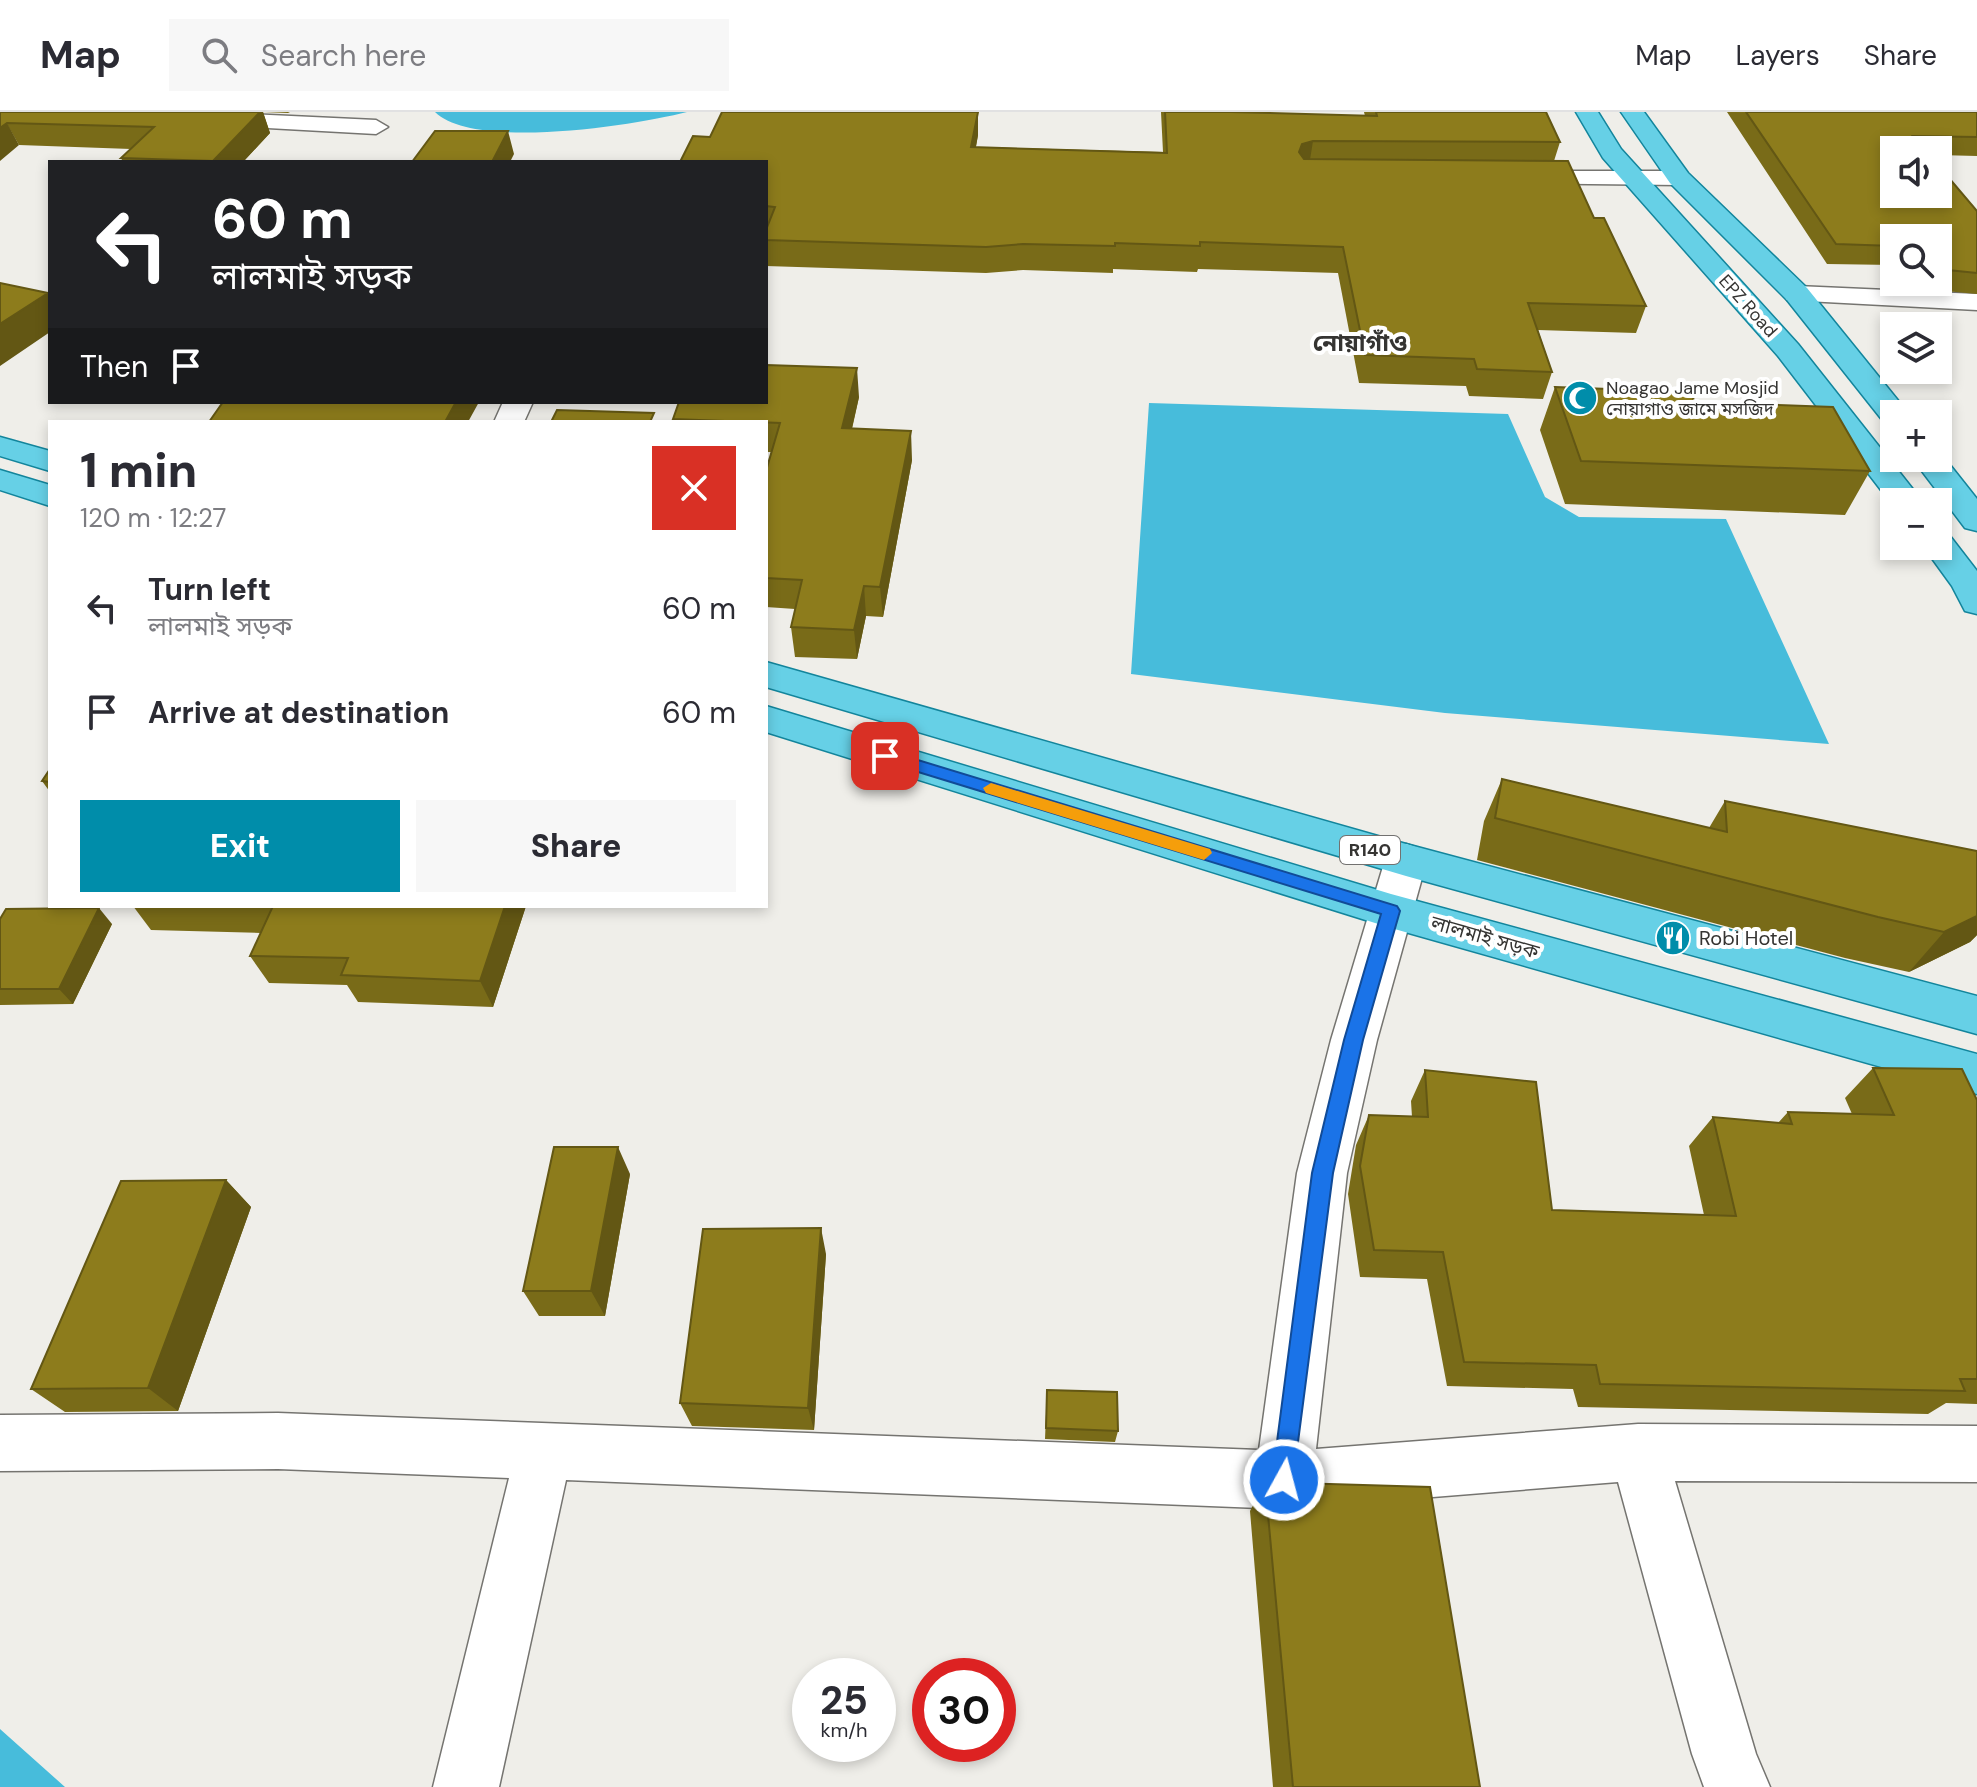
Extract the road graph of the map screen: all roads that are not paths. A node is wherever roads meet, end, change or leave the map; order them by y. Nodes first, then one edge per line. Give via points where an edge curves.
1 (194, 112) edge
2 (1587, 112) edge
3 (1632, 112) edge
4 (376, 127) dead end
5 (1496, 178) edge
6 (1633, 178) junction
7 (1679, 178) junction
8 (1797, 294) junction
9 (1977, 302) edge
10 (1841, 348) junction
11 (1788, 350) junction
12 (1882, 400) edge
13 (5, 452) edge
14 (48, 461) edge
15 (1939, 472) edge
16 (0, 480) edge
17 (1896, 488) edge
18 (48, 495) edge
19 (1977, 521) edge
20 (1951, 560) edge
21 (1974, 591) edge
22 (768, 675) edge
23 (768, 720) edge
24 (1406, 860) junction
25 (1391, 911) junction
26 (1977, 1015) edge
27 (1977, 1074) edge
28 (0, 1443) edge
29 (544, 1452) junction
30 (1638, 1452) junction
31 (1977, 1454) edge
32 (1284, 1480) junction
33 (466, 1787) edge
34 (1737, 1787) edge

1 - 4 street via 187,119
2 - 6 main road, EPZ Road
3 - 7 main road
5 - 6 street
6 - 7 street
6 - 11 main road, EPZ Road
7 - 8 main road
8 - 9 street
8 - 10 main road
10 - 11 main road
10 - 12 main road
11 - 17 main road, EPZ Road
13 - 14 main road
15 - 19 main road
16 - 18 main road
20 - 21 main road
22 - 24 main road, R140
23 - 25 main road, লালমাই সড়ক / R140
24 - 25 street
24 - 26 main road, R140
25 - 27 main road, লালমাই সড়ক / R140
25 - 32 street via 1322,1173
28 - 29 street via 278,1441
29 - 32 street
29 - 33 street
30 - 31 street
30 - 32 street
30 - 34 street

